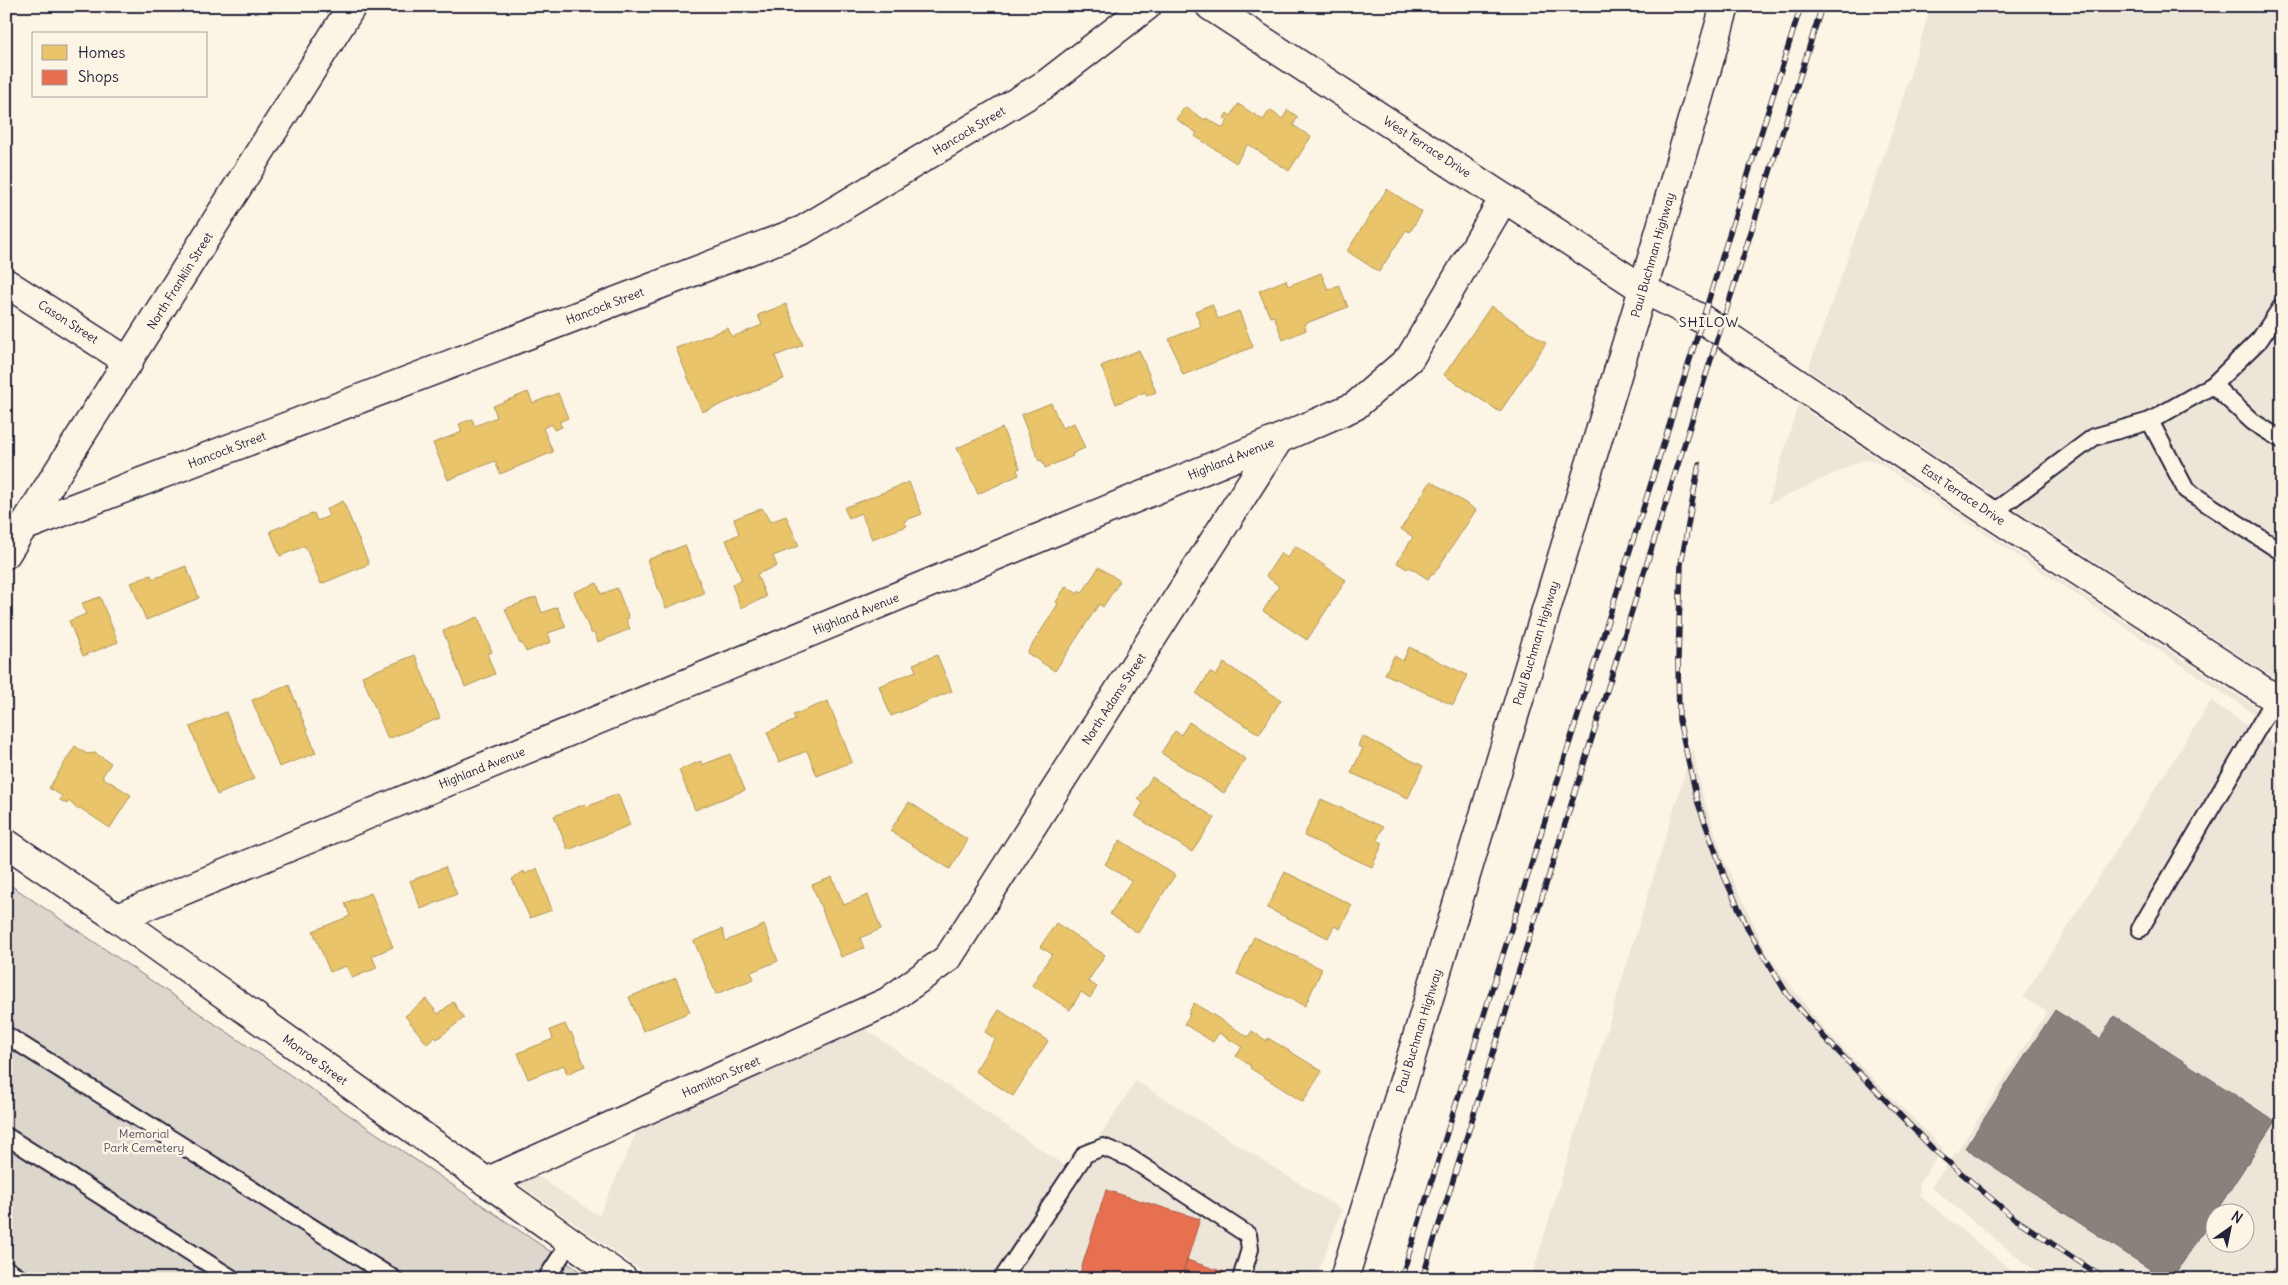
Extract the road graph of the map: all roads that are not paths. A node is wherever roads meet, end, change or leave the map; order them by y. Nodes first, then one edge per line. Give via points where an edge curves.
1 (352, 6) edge
2 (1147, 6) edge
3 (1210, 6) edge
4 (1726, 6) edge
5 (1504, 198) junction
6 (6, 283) edge
7 (1643, 289) junction
8 (2282, 306) edge
9 (129, 362) junction
10 (2213, 385) junction
11 (2150, 421) junction
12 (1280, 439) junction
13 (2282, 440) edge
14 (1991, 514) junction
15 (23, 527) junction
16 (2282, 552) edge
17 (6, 554) edge
18 (2279, 701) edge
19 (6, 843) edge
20 (117, 918) junction
21 (2140, 929) dead end
22 (948, 958) joint
23 (6, 1034) edge
24 (6, 1136) edge
25 (486, 1182) junction
26 (570, 1242) junction
27 (6, 1269) edge
28 (21, 1279) edge
29 (234, 1279) edge
30 (394, 1279) edge
31 (546, 1279) edge
32 (623, 1279) edge
33 (1002, 1279) edge
34 (1241, 1279) edge
35 (1344, 1279) edge

1 - 9 street, North Franklin Street
2 - 15 street, Hancock Street via 1046,84 804,230
3 - 5 street, West Terrace Drive
4 - 7 street, Paul Buchman Highway
5 - 7 street, West Terrace Drive
5 - 12 street, Highland Avenue via 1410,358 1355,406
6 - 9 street, Cason Street
7 - 14 street, East Terrace Drive via 1702,319
7 - 35 street, Paul Buchman Highway
8 - 10 lane via 2260,339
9 - 15 street, North Franklin Street
10 - 11 lane
10 - 13 lane via 2254,422
11 - 14 lane via 2094,437
11 - 16 lane via 2186,490
12 - 20 street, Highland Avenue
12 - 22 street, North Adams Street
14 - 18 street, East Terrace Drive
15 - 17 street, North Franklin Street
18 - 21 lane
19 - 20 street, Monroe Street
20 - 25 street, Monroe Street
22 - 25 street, Hamilton Street via 887,1002
23 - 30 lane
24 - 29 lane
25 - 26 street, Monroe Street
26 - 31 lane
26 - 32 street, Monroe Street
27 - 28 lane
33 - 34 lane via 1085,1154 1104,1147 1130,1158 1248,1235 1250,1249

